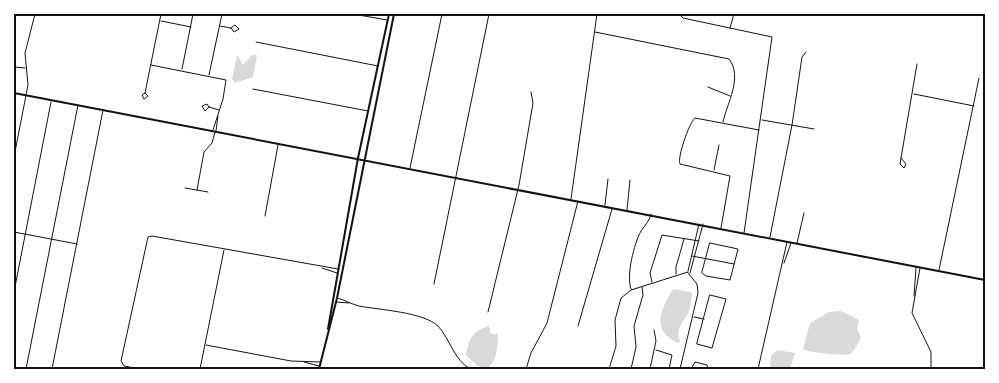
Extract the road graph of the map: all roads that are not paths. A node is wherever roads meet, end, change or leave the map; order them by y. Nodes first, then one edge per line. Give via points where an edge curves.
1 (35, 14) edge
2 (161, 14) edge
3 (193, 14) edge
4 (222, 14) edge
5 (353, 14) edge
6 (389, 14) edge
7 (394, 14) edge
8 (442, 14) edge
9 (489, 14) edge
10 (597, 14) edge
11 (734, 14) edge
12 (680, 15) edge
13 (388, 20) junction
14 (160, 21) junction
15 (392, 24) junction
16 (220, 25) junction
17 (191, 27) junction
18 (232, 28) dead end
19 (730, 29) junction
20 (595, 32) junction
21 (256, 42) dead end
22 (806, 52) dead end
23 (917, 64) dead end
24 (151, 65) junction
25 (378, 66) junction
26 (14, 68) edge
27 (27, 68) junction
28 (181, 70) junction
29 (209, 76) junction
30 (979, 78) dead end
31 (708, 87) dead end
32 (253, 89) dead end
33 (532, 92) dead end
34 (14, 93) edge
35 (145, 93) dead end
36 (373, 93) junction
37 (913, 94) junction
38 (26, 95) junction
39 (377, 96) junction
40 (731, 96) junction
41 (52, 100) junction
42 (78, 105) junction
43 (974, 106) junction
44 (209, 107) dead end
45 (103, 110) junction
46 (220, 110) junction
47 (369, 111) junction
48 (373, 115) junction
49 (761, 120) junction
50 (723, 123) junction
51 (792, 125) junction
52 (814, 129) dead end
53 (759, 130) junction
54 (215, 131) junction
55 (279, 143) junction
56 (719, 145) dead end
57 (361, 147) junction
58 (365, 150) junction
59 (14, 157) edge
60 (358, 158) junction
61 (901, 158) dead end
62 (363, 159) junction
63 (357, 168) junction
64 (410, 168) junction
65 (361, 171) junction
66 (714, 171) junction
67 (456, 177) junction
68 (608, 180) dead end
69 (630, 180) dead end
70 (185, 188) dead end
71 (518, 189) junction
72 (196, 190) junction
73 (208, 192) dead end
74 (572, 199) junction
75 (578, 200) junction
76 (604, 206) junction
77 (612, 207) junction
78 (349, 208) junction
79 (627, 210) junction
80 (353, 213) junction
81 (804, 213) dead end
82 (651, 214) junction
83 (265, 216) dead end
84 (701, 224) junction
85 (721, 228) junction
86 (14, 232) edge
87 (744, 233) junction
88 (26, 234) junction
89 (684, 238) junction
90 (770, 238) junction
91 (51, 239) junction
92 (695, 240) junction
93 (699, 241) junction
94 (787, 242) junction
95 (791, 242) junction
96 (77, 244) junction
97 (797, 244) junction
98 (224, 250) junction
99 (341, 252) junction
100 (345, 256) junction
101 (692, 256) junction
102 (695, 256) junction
103 (705, 259) junction
104 (784, 263) junction
105 (734, 264) junction
106 (916, 267) junction
107 (321, 268) junction
108 (920, 268) junction
109 (338, 269) junction
110 (938, 271) junction
111 (337, 273) junction
112 (689, 273) junction
113 (342, 275) junction
114 (676, 275) junction
115 (985, 280) edge
116 (652, 283) junction
117 (434, 284) dead end
118 (642, 286) junction
119 (631, 290) junction
120 (14, 292) edge
121 (332, 296) junction
122 (914, 297) junction
123 (337, 298) junction
124 (336, 302) junction
125 (350, 303) junction
126 (488, 312) dead end
127 (693, 316) junction
128 (704, 319) junction
129 (578, 326) dead end
130 (328, 329) junction
131 (654, 330) dead end
132 (205, 345) junction
133 (655, 350) junction
134 (304, 362) junction
135 (321, 362) junction
136 (320, 368) edge
137 (26, 369) edge
138 (52, 369) edge
139 (139, 369) edge
140 (200, 369) edge
141 (470, 369) edge
142 (526, 369) edge
143 (609, 369) edge
144 (631, 369) edge
145 (650, 369) edge
146 (668, 369) edge
147 (680, 369) edge
148 (691, 369) edge
149 (708, 369) edge
150 (758, 369) edge
151 (931, 369) edge

1 - 27 street via 26,51
2 - 14 street
3 - 17 street
4 - 16 street
5 - 13 street
6 - 13 main road
7 - 15 main road
8 - 64 street
9 - 67 street
10 - 20 street
11 - 19 street
12 - 19 street
13 - 15 main road
13 - 25 main road
14 - 17 street
14 - 24 street
15 - 39 main road
16 - 18 street
16 - 29 street
17 - 28 street
19 - 49 street via 772,37
20 - 40 street via 730,59 735,77
20 - 74 street
21 - 25 street
22 - 51 street via 802,57
23 - 37 street
24 - 28 street
24 - 35 street
25 - 36 main road
26 - 27 street
27 - 38 street
28 - 29 street
29 - 46 street via 226,80
30 - 43 street
31 - 40 street
32 - 47 street
33 - 71 street via 533,103
34 - 38 main road
36 - 39 main road
36 - 47 main road
37 - 43 street
37 - 61 street
38 - 41 main road
38 - 59 street
39 - 48 main road
40 - 50 street
41 - 42 main road
41 - 88 street
42 - 45 main road
42 - 91 street
43 - 110 street
44 - 46 street
45 - 54 main road
45 - 96 street
46 - 54 street
47 - 48 main road
47 - 57 main road
48 - 58 main road
49 - 51 street
49 - 53 street
50 - 53 street
50 - 66 street via 699,118 693,120 680,150 679,162 682,164
51 - 52 street
51 - 90 street
53 - 87 street
54 - 55 main road
54 - 72 street via 212,143 204,152
55 - 60 main road
55 - 83 street
56 - 66 street
57 - 58 main road
57 - 60 main road
58 - 62 main road
60 - 62 main road
60 - 63 main road
62 - 64 main road
62 - 65 main road
63 - 65 main road
63 - 78 main road
64 - 67 main road
65 - 80 main road
66 - 85 street via 730,176
67 - 71 main road
67 - 117 street
68 - 76 street
69 - 79 street
70 - 72 street
71 - 74 main road
71 - 126 street
72 - 73 street
74 - 75 main road
75 - 76 main road
75 - 142 street via 547,323
76 - 77 main road
77 - 79 main road
77 - 129 street
78 - 80 main road
78 - 99 main road
79 - 82 main road
80 - 100 main road
81 - 97 street
82 - 84 main road
82 - 119 street via 640,234 628,274
84 - 85 main road
84 - 92 street
84 - 93 street
85 - 87 main road
86 - 88 street
87 - 90 main road
88 - 91 street
88 - 120 street
89 - 92 street
89 - 114 street
89 - 116 street via 661,236 650,273
90 - 94 main road
91 - 96 street
91 - 137 street
92 - 93 street
92 - 101 street
93 - 102 street
94 - 95 main road
94 - 104 street
95 - 97 main road
95 - 104 street
96 - 138 street
97 - 106 main road
98 - 107 street
98 - 132 street
98 - 139 street via 148,237 121,361 124,366
99 - 100 main road
99 - 109 main road
100 - 113 main road
101 - 102 street
101 - 112 street
102 - 103 street
102 - 112 street
103 - 105 street
103 - 105 street via 702,272 706,276 730,280
103 - 105 street via 711,243 738,249
104 - 150 street
106 - 108 main road
106 - 122 street
107 - 109 street
107 - 111 street
108 - 110 main road
108 - 122 street
109 - 111 main road
109 - 113 main road
110 - 115 main road
111 - 121 main road
112 - 114 street
112 - 127 street via 698,289
113 - 123 main road
114 - 116 street
116 - 118 street
118 - 119 street
118 - 144 street
119 - 143 street via 621,298 614,320 616,346
121 - 124 main road
121 - 130 main road
122 - 151 street via 913,316 931,352
123 - 124 main road
123 - 125 street
124 - 125 street
124 - 130 main road
125 - 141 street via 432,322 461,362
127 - 128 street
127 - 147 street
128 - 128 street via 698,345 713,348 726,298 710,296
130 - 135 main road
131 - 133 street
132 - 134 street
132 - 140 street
133 - 145 street
133 - 146 street via 672,355
134 - 135 street
134 - 136 street
135 - 136 main road
148 - 149 street via 695,362 707,365

